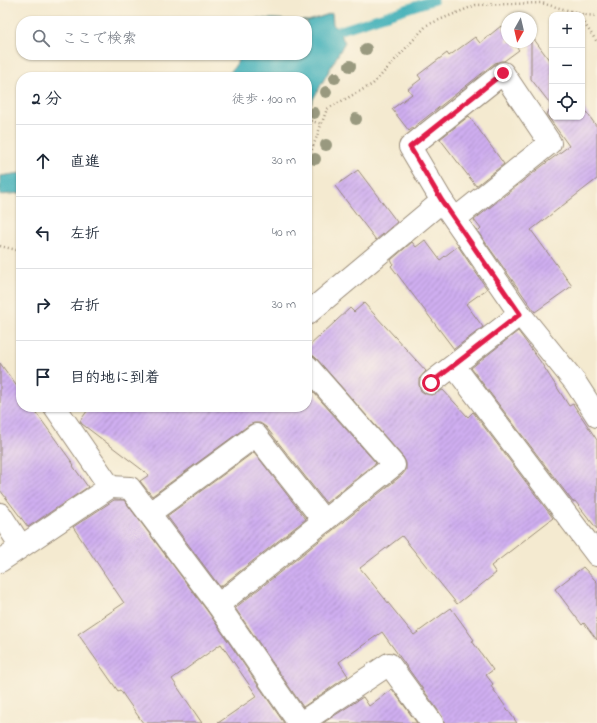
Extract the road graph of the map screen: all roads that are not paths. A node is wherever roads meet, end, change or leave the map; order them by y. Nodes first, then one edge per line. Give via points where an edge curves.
1 (442, 201) junction
2 (455, 219) junction
3 (312, 310) edge
4 (520, 314) junction
5 (454, 366) junction
6 (312, 372) edge
7 (431, 383) dead end
8 (58, 412) edge
9 (597, 416) edge
10 (110, 487) junction
11 (150, 513) junction
12 (0, 514) edge
13 (324, 521) junction
14 (590, 532) edge
15 (22, 546) junction
16 (597, 555) edge
17 (0, 561) edge
18 (218, 605) junction
19 (300, 723) edge
20 (432, 723) edge

1 - 2 street
1 - 2 street via 410,147 503,73 550,144
1 - 3 street
2 - 4 street
4 - 5 street
4 - 9 street via 575,382
5 - 7 street
5 - 14 street
6 - 13 street via 394,465
8 - 10 street
10 - 11 street via 130,488
10 - 15 street
11 - 13 street via 256,436
11 - 18 street
12 - 15 street
13 - 18 street
14 - 16 street
15 - 17 street
18 - 19 street
19 - 20 street via 389,664

